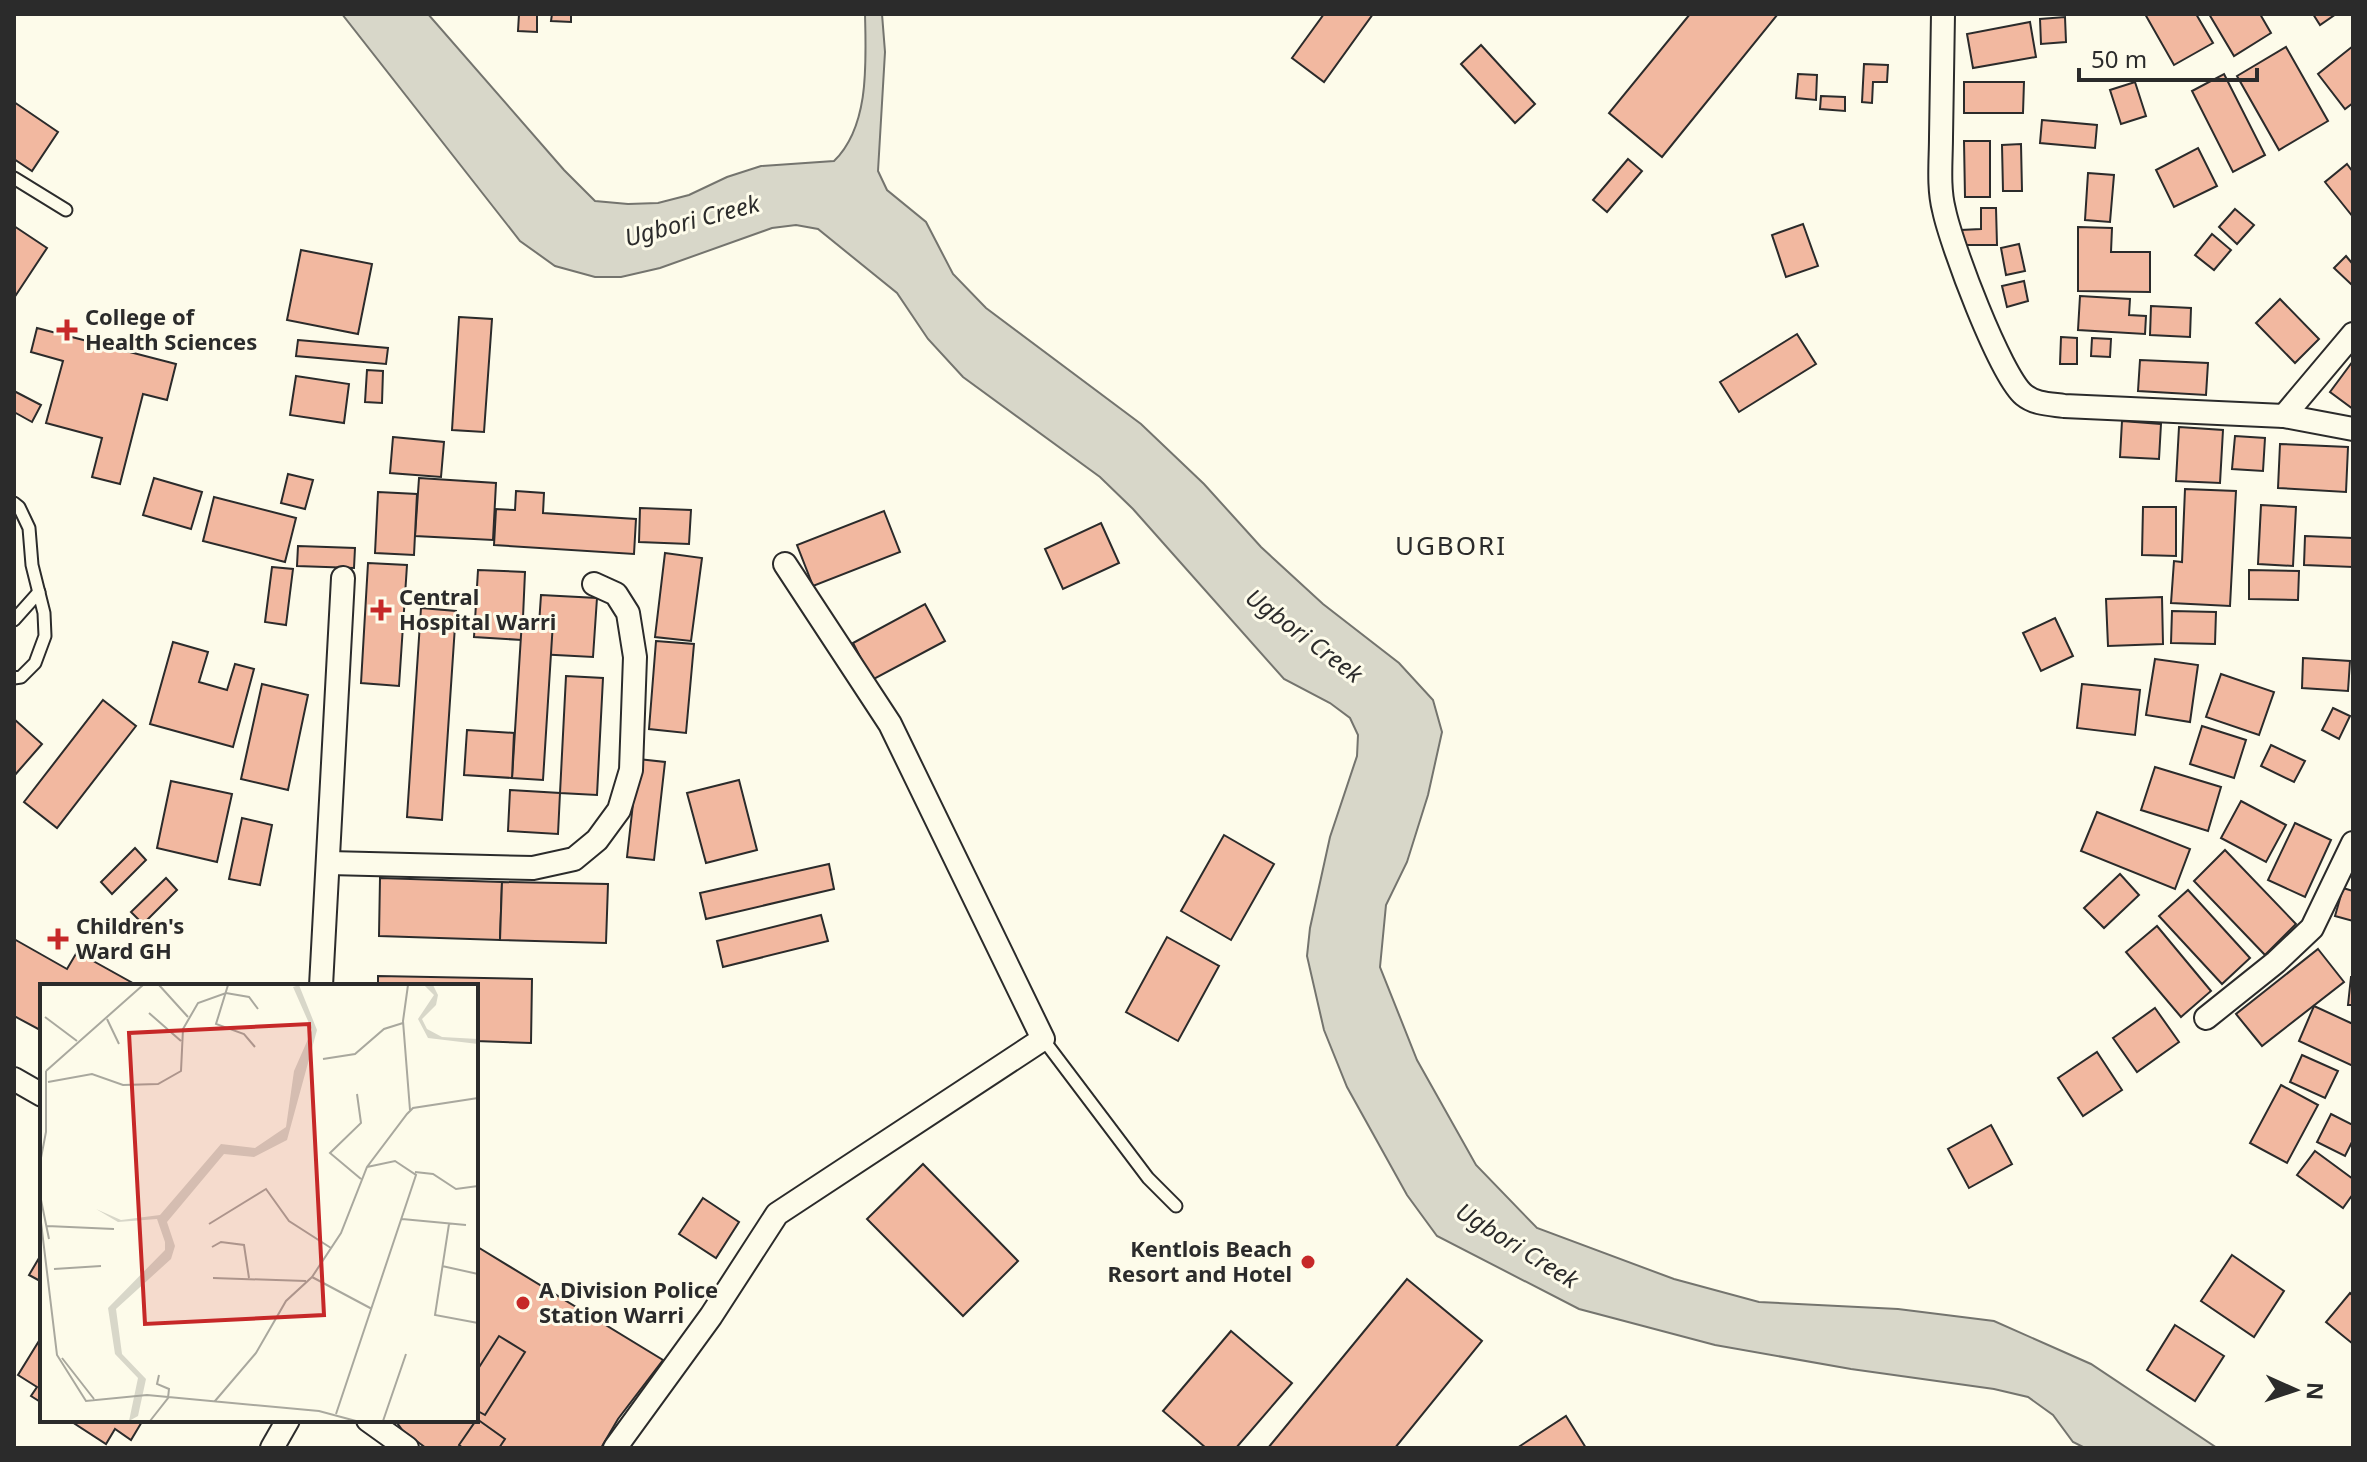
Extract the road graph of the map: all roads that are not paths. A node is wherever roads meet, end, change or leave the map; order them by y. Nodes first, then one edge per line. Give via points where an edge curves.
1 (1943, 14) edge
2 (14, 178) edge
3 (66, 210) dead end
4 (2353, 334) edge
5 (2284, 416) junction
6 (2353, 429) edge
7 (14, 503) edge
8 (785, 564) dead end
9 (343, 578) dead end
10 (594, 584) dead end
11 (39, 592) junction
12 (14, 620) edge
13 (14, 678) edge
14 (2353, 843) edge
15 (329, 863) junction
16 (321, 984) edge
17 (2206, 1018) dead end
18 (1043, 1039) junction
19 (14, 1079) edge
20 (40, 1094) edge
21 (1176, 1206) dead end
22 (287, 1422) edge
23 (371, 1422) edge
24 (272, 1448) edge
25 (407, 1448) edge
26 (615, 1448) edge

1 - 5 street via 1943,209 1999,356 2022,394 2036,403 2064,406
2 - 3 lane
4 - 5 street
5 - 6 street
7 - 11 lane via 29,528
8 - 18 street via 890,724
9 - 15 street
10 - 15 street via 616,594 628,613 635,657 631,770 619,810 597,840 574,859 533,868
11 - 12 lane
11 - 13 lane via 45,636 35,663
14 - 17 street via 2312,928
15 - 16 street
18 - 21 lane via 1148,1178
18 - 26 street via 777,1214
19 - 20 street
22 - 24 street
23 - 25 street

